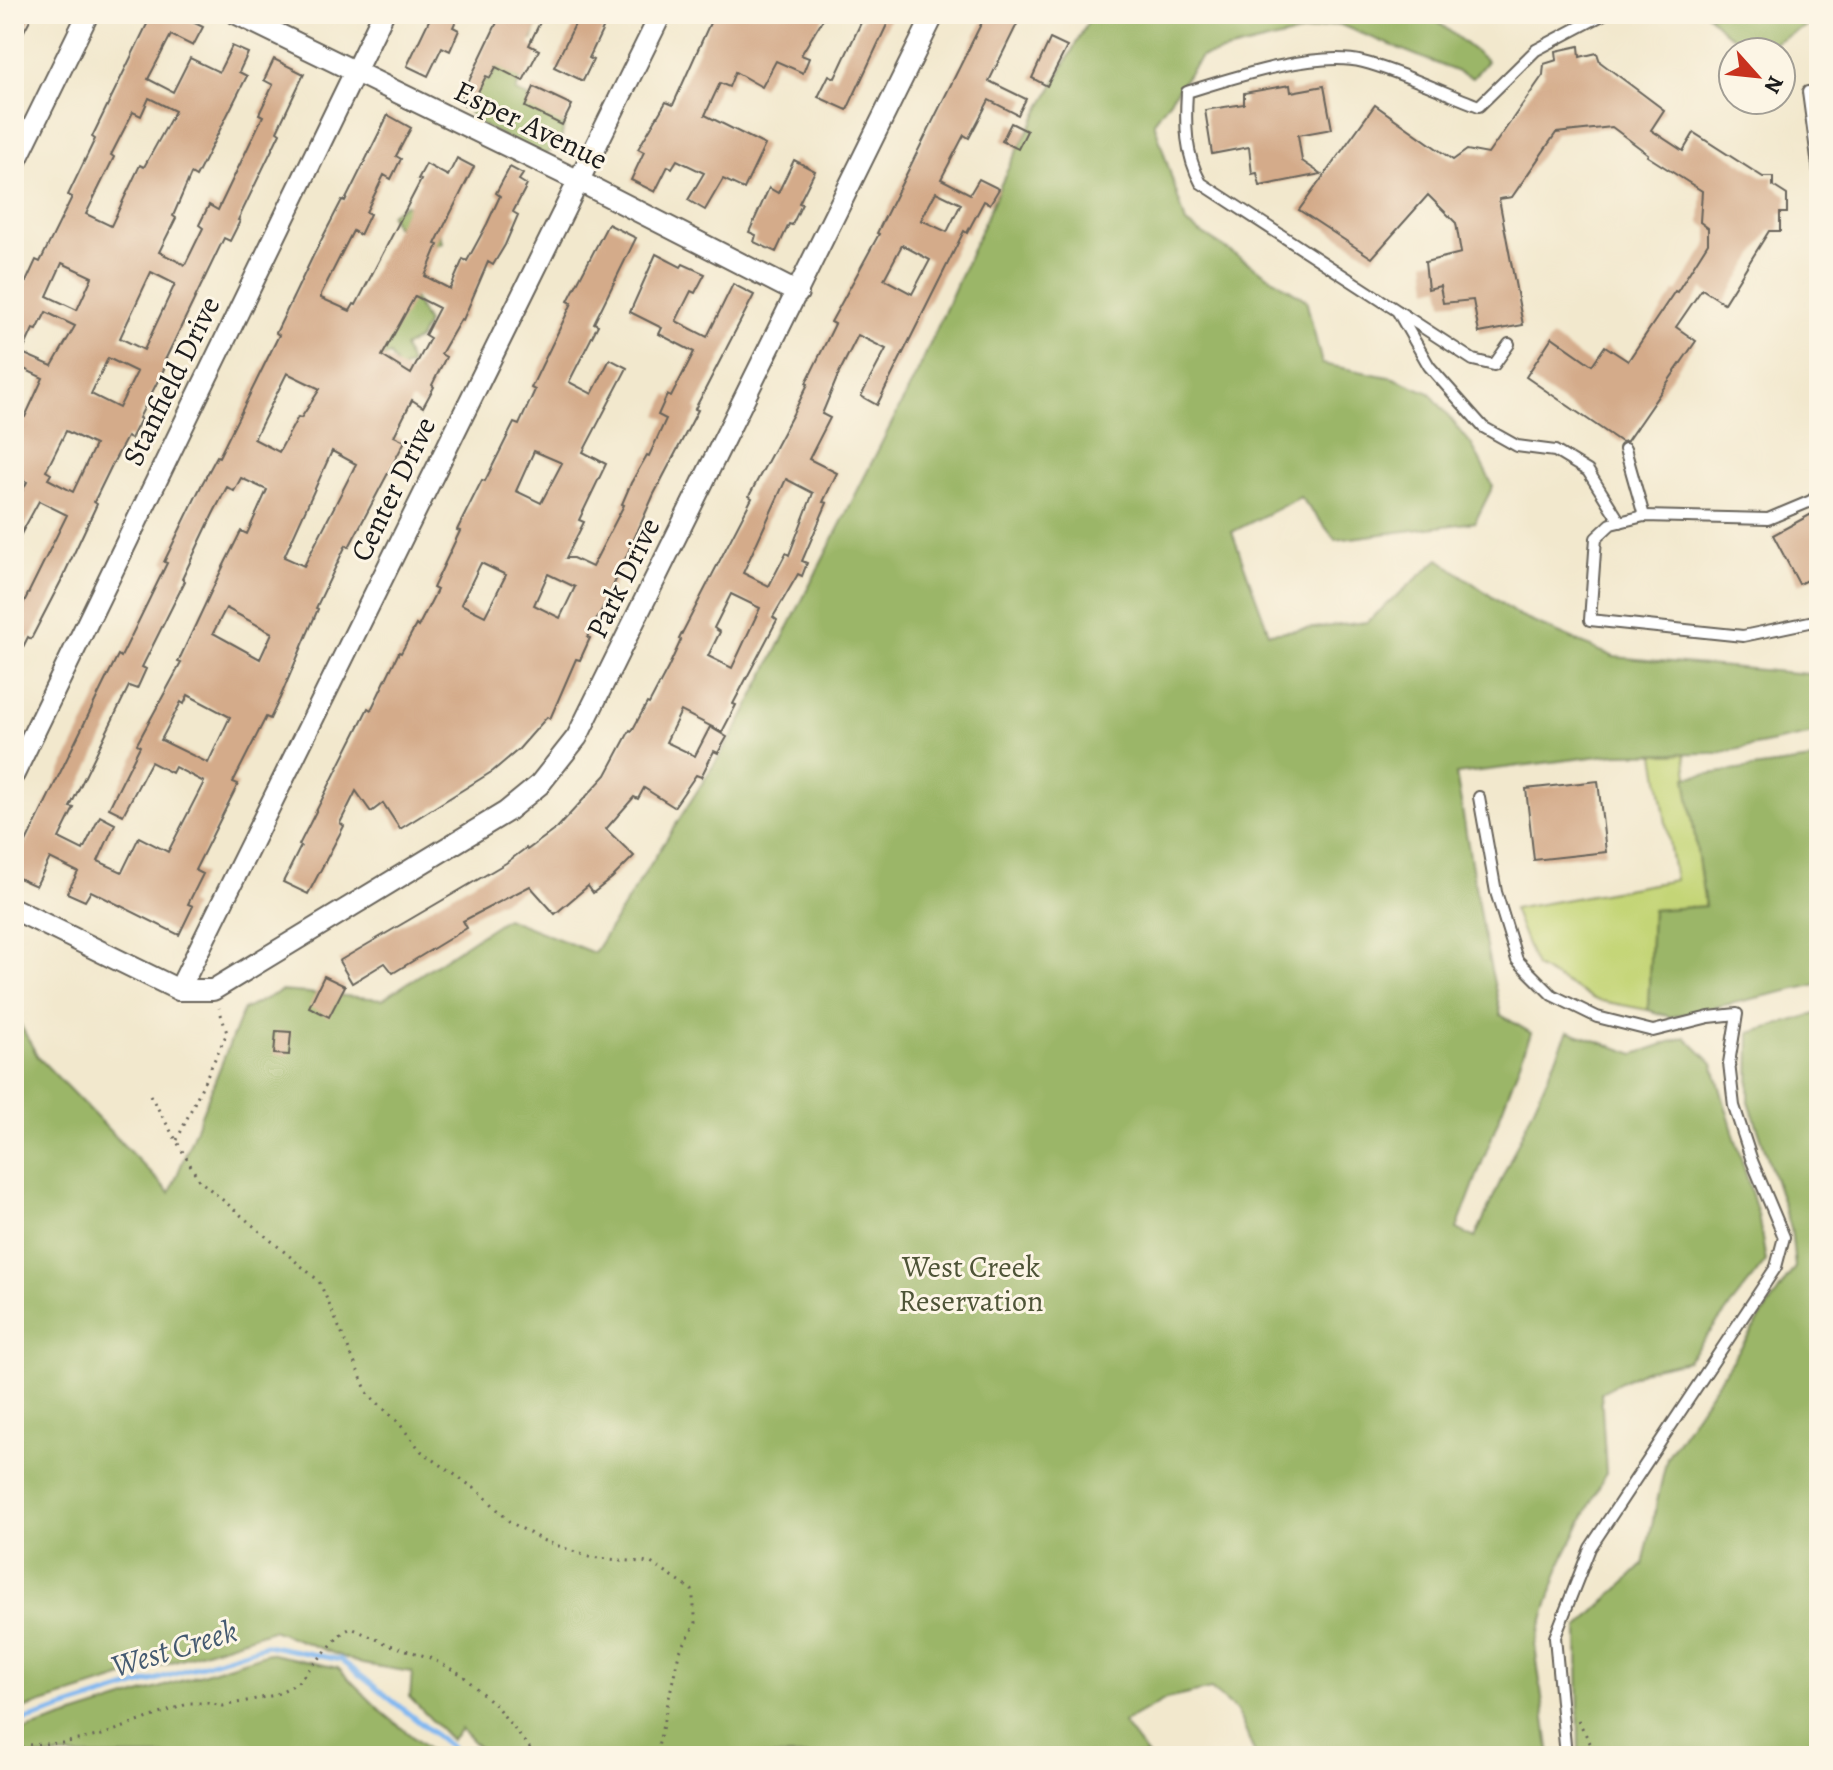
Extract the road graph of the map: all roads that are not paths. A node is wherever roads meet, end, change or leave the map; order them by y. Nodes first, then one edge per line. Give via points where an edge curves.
1 (88, 14) edge
2 (237, 14) edge
3 (383, 14) edge
4 (661, 14) edge
5 (934, 14) edge
6 (1604, 14) edge
7 (354, 72) junction
8 (1808, 92) dead end
9 (14, 165) edge
10 (1819, 173) edge
11 (579, 181) junction
12 (798, 293) junction
13 (1397, 310) junction
14 (1509, 344) dead end
15 (1625, 449) dead end
16 (1819, 494) edge
17 (1644, 516) junction
18 (1620, 522) junction
19 (1819, 620) edge
20 (14, 774) edge
21 (1479, 797) dead end
22 (14, 909) edge
23 (179, 990) junction
24 (1566, 1756) edge

1 - 9 street
2 - 7 street, Esper Avenue
3 - 7 street, Stanfield Drive
4 - 11 street, Center Drive
5 - 12 street, Park Drive
6 - 13 lane via 1536,50 1479,106 1361,62 1332,58 1249,73 1187,92 1190,165 1201,183
7 - 11 street, Esper Avenue
7 - 20 street, Stanfield Drive
8 - 10 lane
11 - 12 street, Esper Avenue
11 - 23 street, Center Drive
12 - 23 street, Park Drive via 577,737 539,785 506,812 213,990
13 - 14 lane via 1473,360 1494,365
13 - 18 lane via 1429,366 1483,427 1517,446 1555,451 1588,471
15 - 17 lane
16 - 17 lane via 1768,519
17 - 18 lane
18 - 19 lane via 1596,538 1590,620 1743,636
21 - 24 lane via 1496,892 1517,960 1552,995 1597,1017 1653,1031 1737,1014 1729,1063 1734,1106 1784,1237 1776,1267 1590,1548 1555,1637
22 - 23 street

